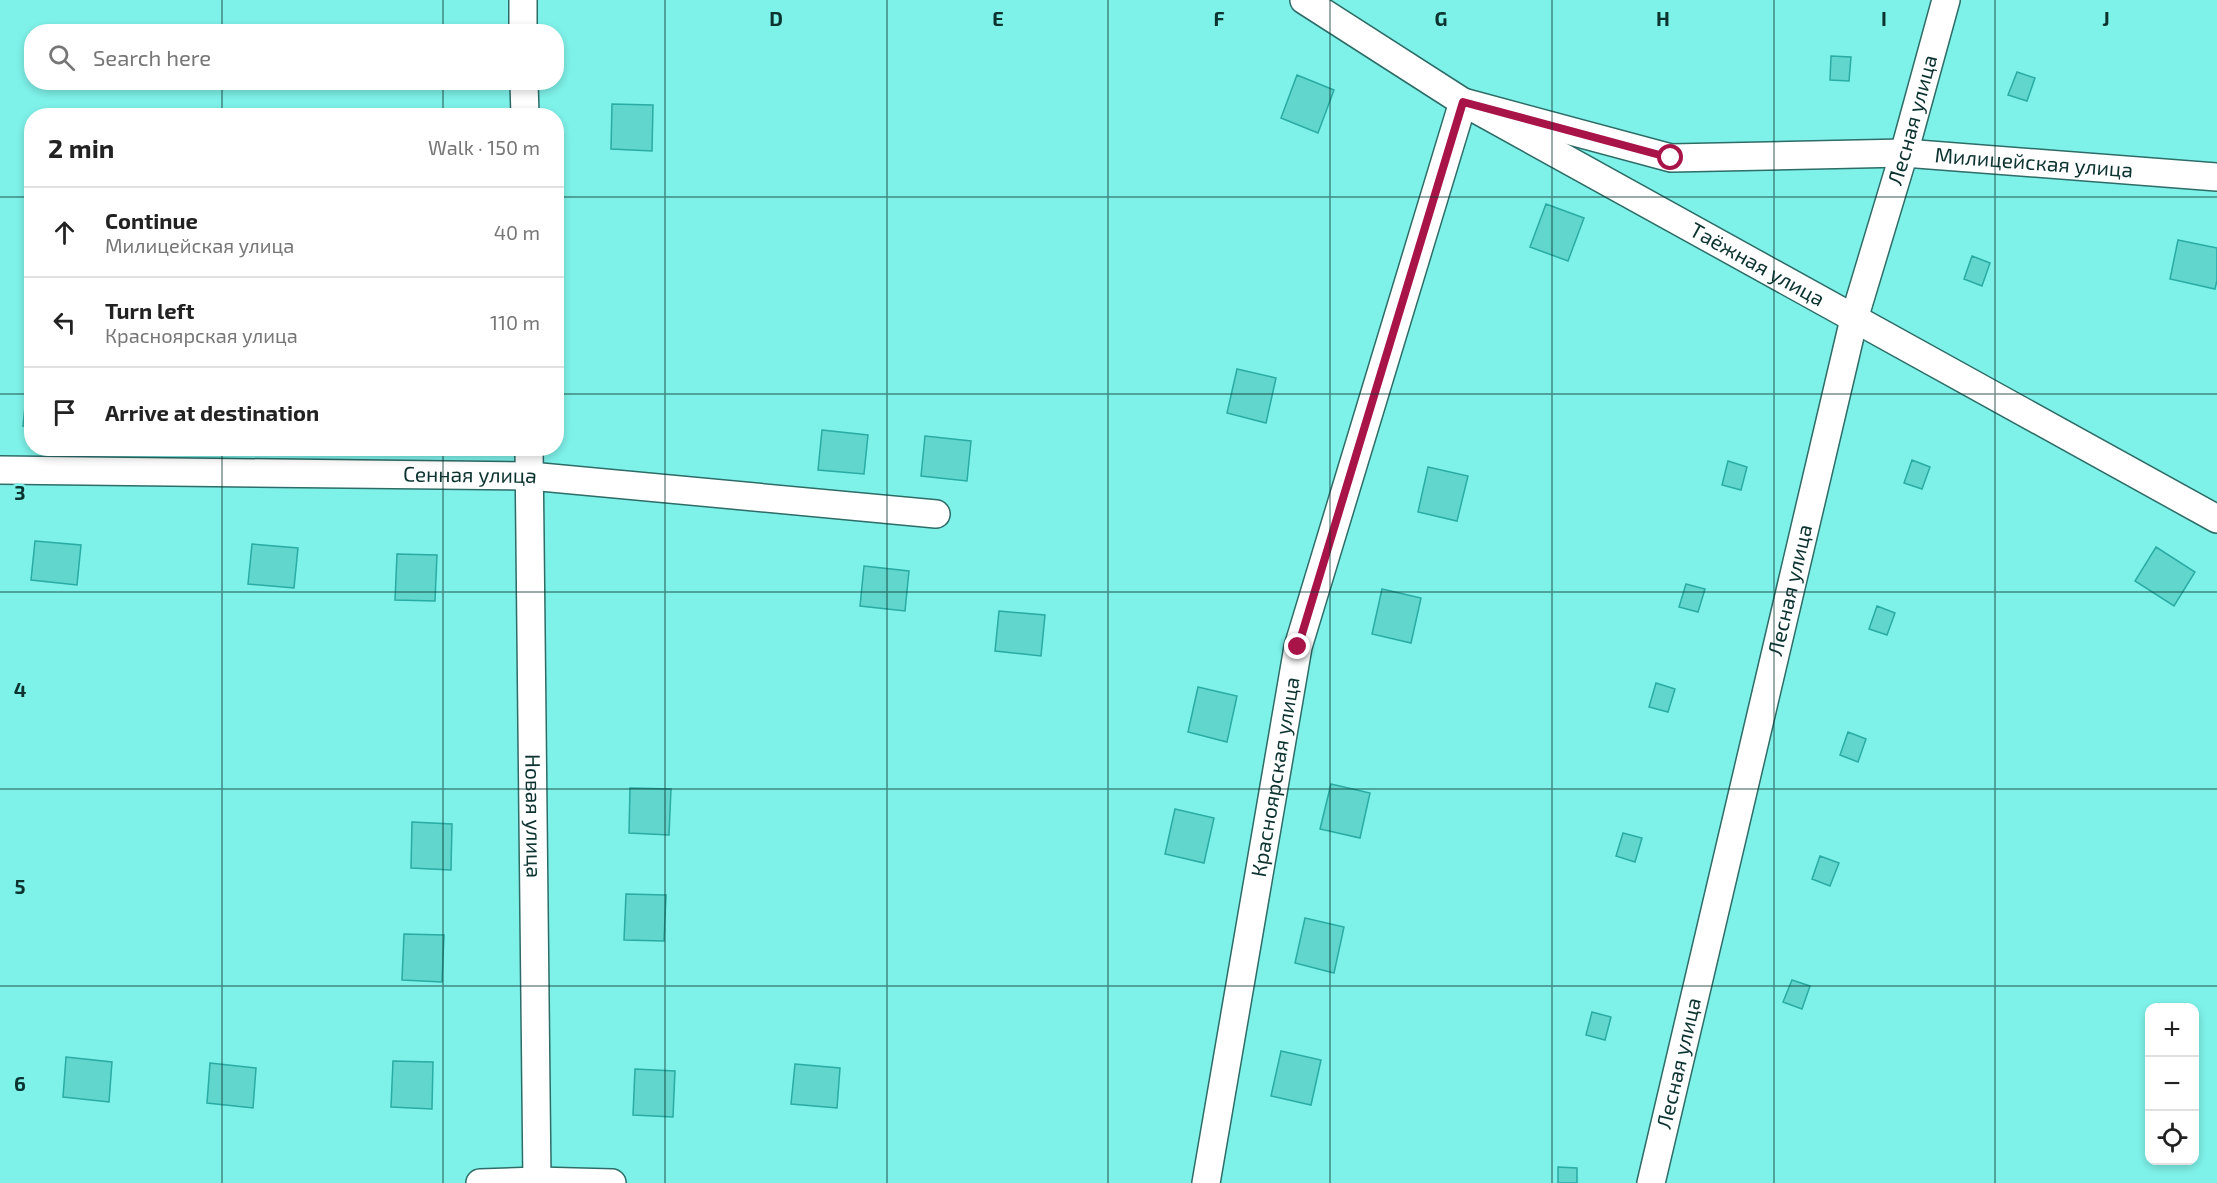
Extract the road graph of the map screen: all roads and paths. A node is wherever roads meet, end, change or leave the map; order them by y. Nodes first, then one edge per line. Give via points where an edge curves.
1 (523, 0) edge
2 (1304, 0) edge
3 (1946, 0) edge
4 (523, 24) edge
5 (524, 90) edge
6 (1463, 102) junction
7 (525, 108) edge
8 (1904, 153) junction
9 (2217, 177) edge
10 (1854, 319) junction
11 (530, 456) edge
12 (0, 470) edge
13 (530, 476) junction
14 (936, 514) dead end
15 (2217, 519) edge
16 (537, 1182) edge
17 (480, 1183) edge
18 (612, 1183) edge
19 (1206, 1183) edge
20 (1651, 1183) edge

1 - 4 street
2 - 6 street, Таёжная улица
3 - 8 street, Лесная улица
5 - 7 street
6 - 8 street, Милицейская улица via 1671,158
6 - 10 street, Таёжная улица
6 - 19 street, Красноярская улица via 1298,647
8 - 9 street, Милицейская улица
8 - 10 street, Лесная улица
10 - 15 street, Таёжная улица
10 - 20 street, Лесная улица
11 - 13 street, Новая улица
12 - 13 street, Сенная улица
13 - 14 street, Сенная улица
13 - 16 street, Новая улица
16 - 17 street
16 - 18 street

